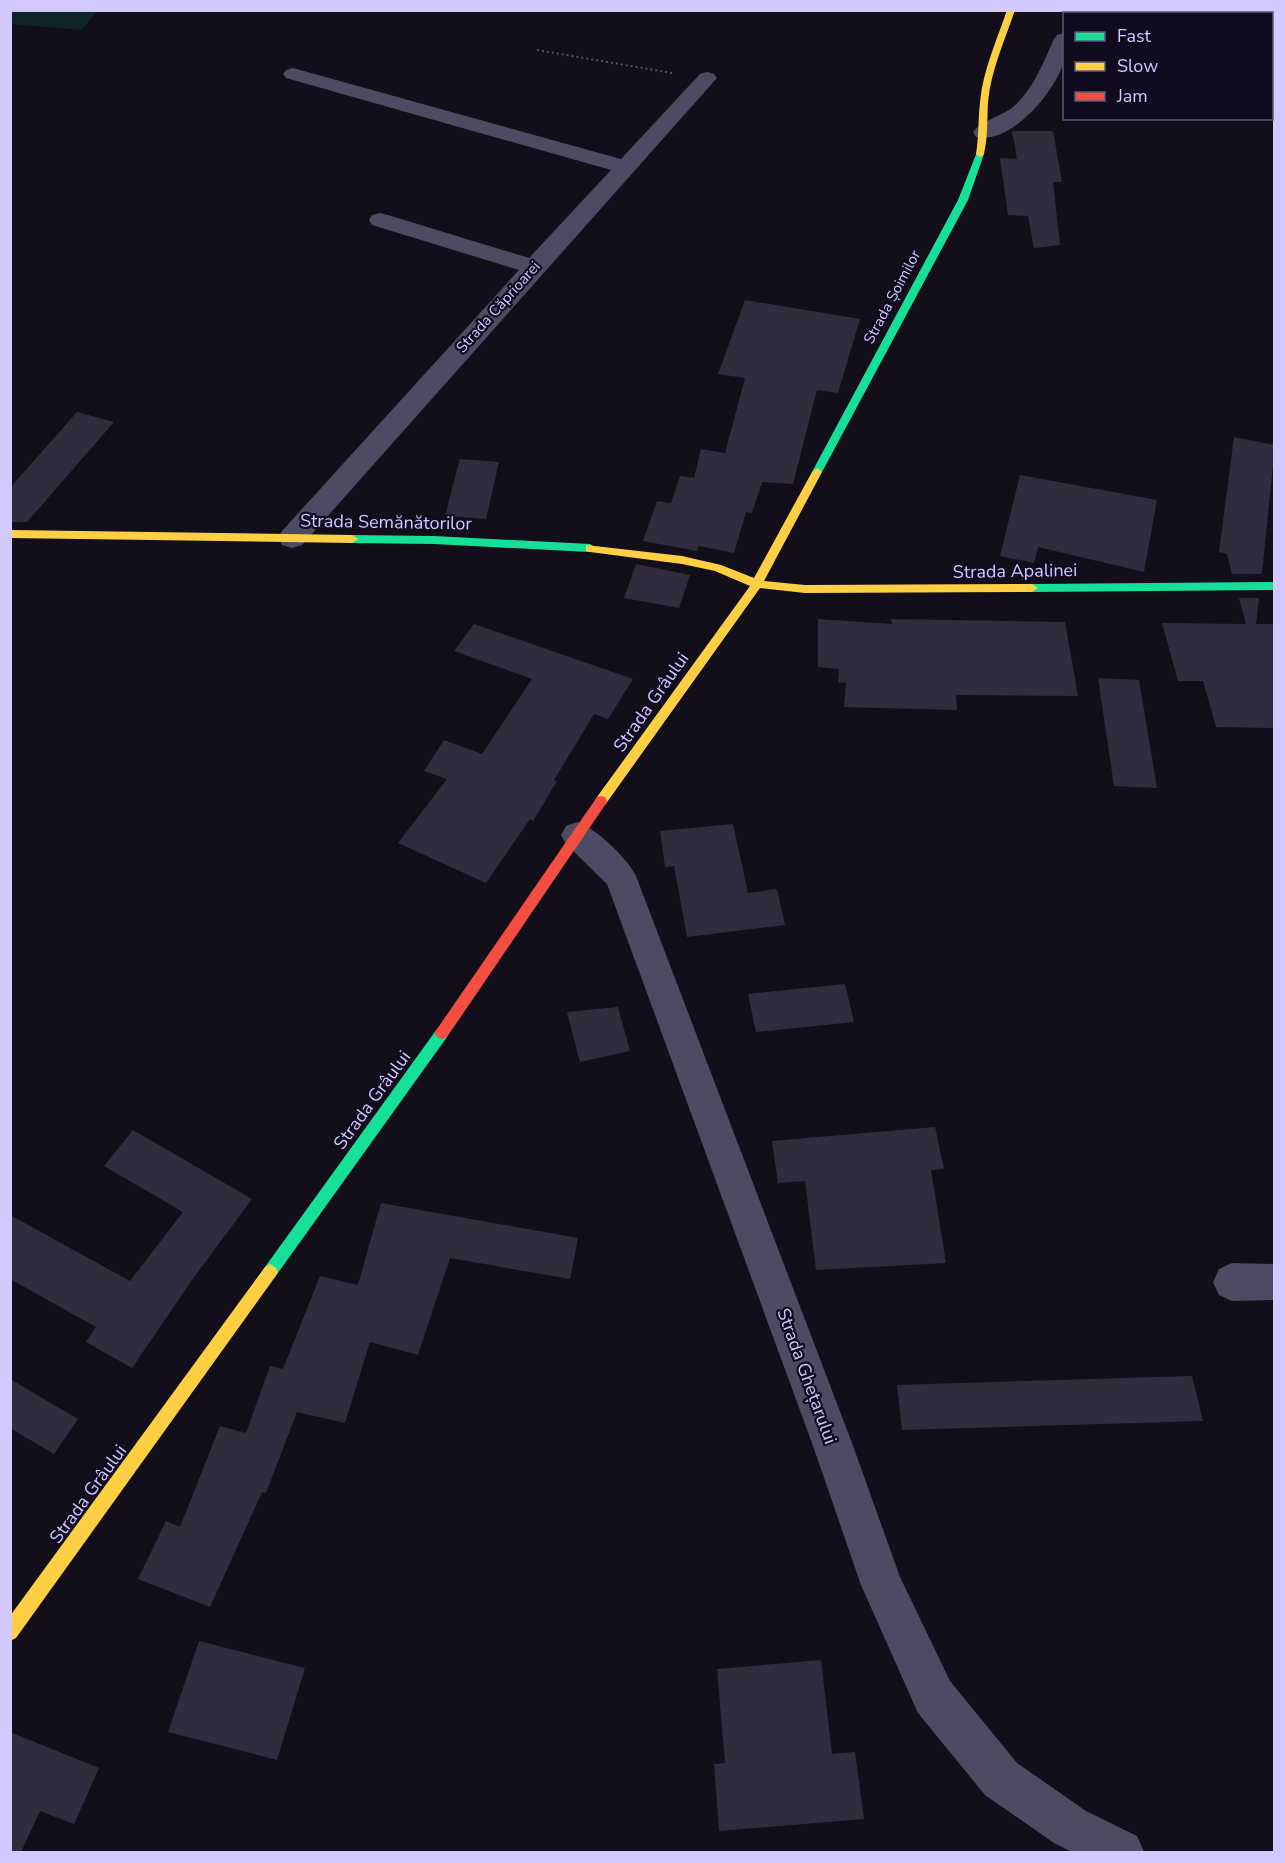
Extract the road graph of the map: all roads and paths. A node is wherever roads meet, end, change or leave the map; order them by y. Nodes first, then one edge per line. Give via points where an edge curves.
1 (1011, 10) edge
2 (1063, 43) edge
3 (537, 50) dead end
4 (293, 74) dead end
5 (707, 78) joint
6 (984, 132) junction
7 (625, 167) junction
8 (380, 220) dead end
9 (534, 267) junction
10 (10, 534) edge
11 (292, 538) junction
12 (757, 584) junction
13 (1275, 586) edge
14 (577, 836) junction
15 (1232, 1282) dead end
16 (1275, 1282) edge
17 (10, 1632) edge
18 (1121, 1852) edge

1 - 6 street, Strada Șoimilor via 990,71
2 - 6 street via 1029,103 1014,117
3 - 5 path
4 - 7 street
5 - 7 street, Strada Căprioarei
6 - 12 street, Strada Șoimilor via 978,162 963,200
7 - 9 street, Strada Căprioarei
8 - 9 street
9 - 11 street, Strada Căprioarei
10 - 11 street, Strada Semănătorilor
11 - 12 street, Strada Semănătorilor via 504,542 623,551 717,568
12 - 13 street, Strada Apalinei via 849,591
12 - 14 street, Strada Grâului
14 - 17 street, Strada Grâului via 433,1046
14 - 18 street, Strada Ghețarului via 620,876 882,1585 934,1697 1001,1779 1070,1827
15 - 16 street

